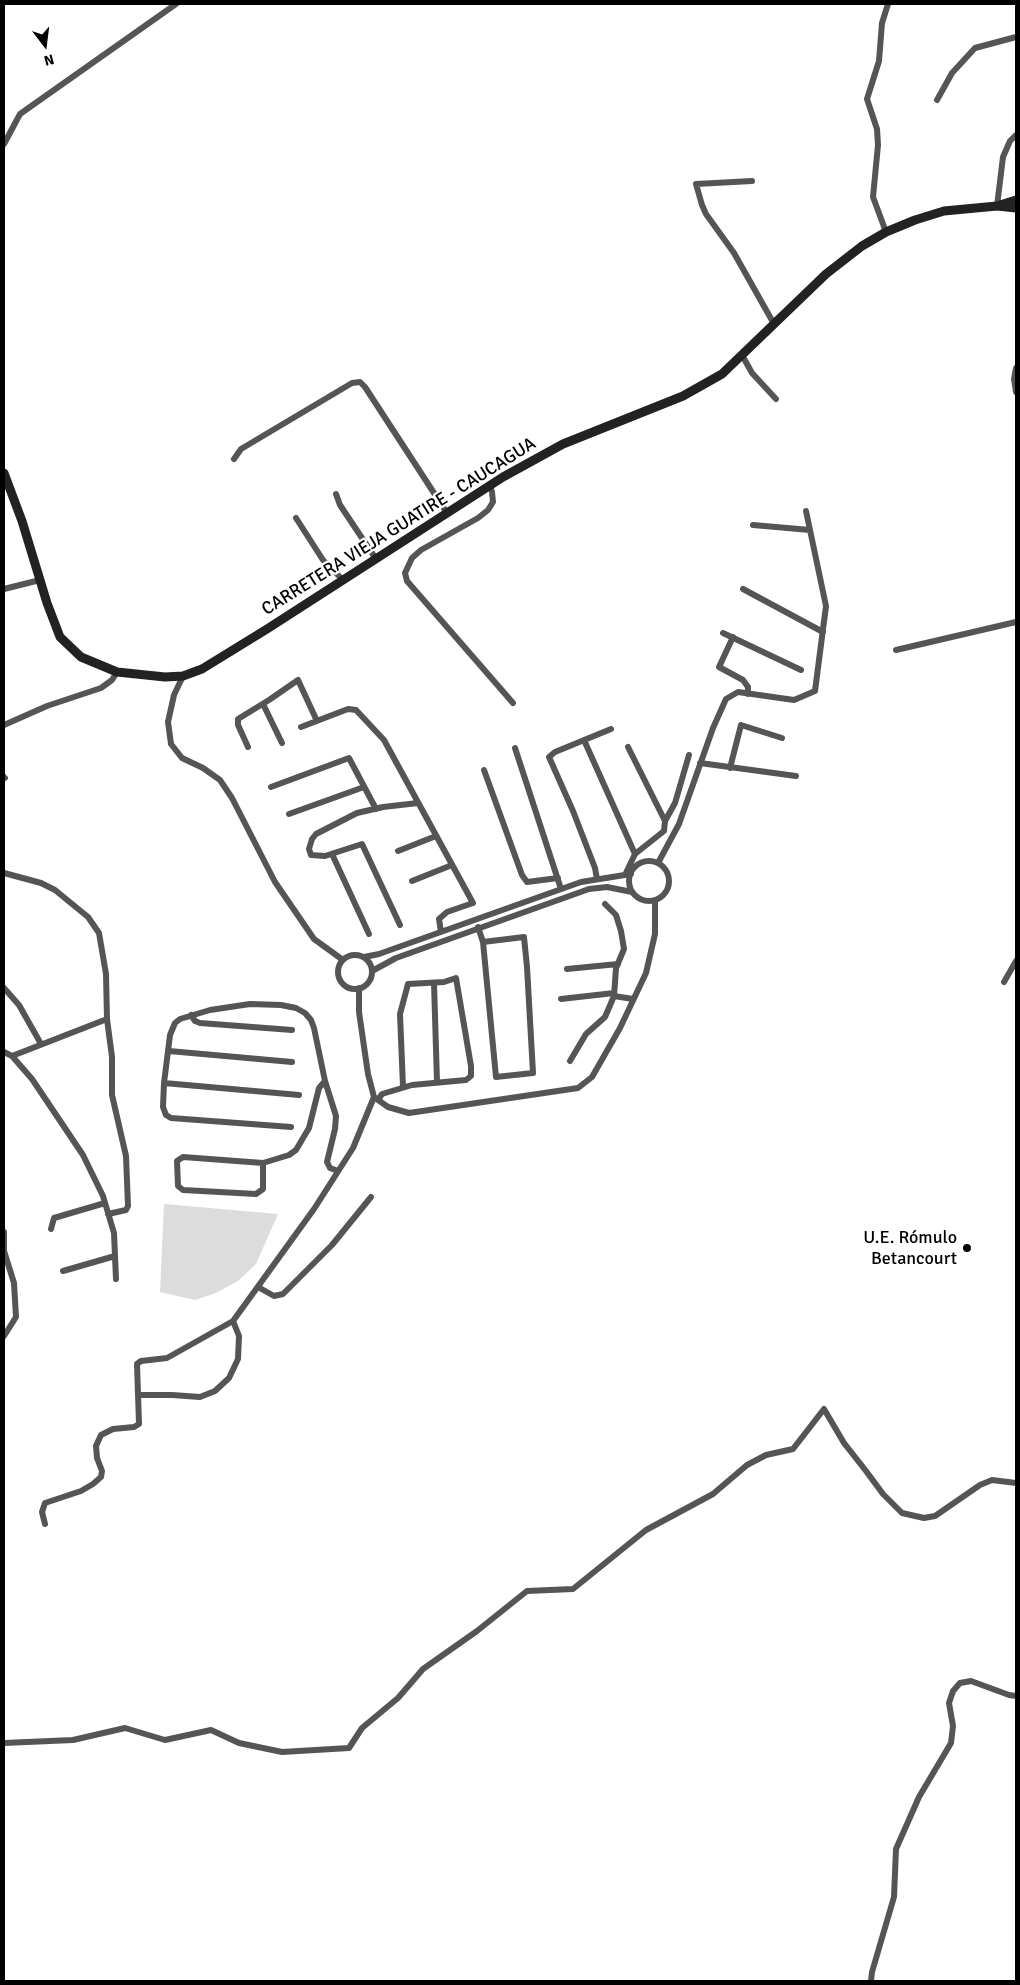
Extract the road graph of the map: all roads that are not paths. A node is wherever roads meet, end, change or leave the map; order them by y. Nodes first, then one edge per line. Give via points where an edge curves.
1 (176, 4) edge
2 (888, 4) edge
3 (1016, 37) edge
4 (937, 100) dead end
5 (1016, 135) edge
6 (4, 144) edge
7 (752, 181) dead end
8 (1016, 200) edge
9 (998, 206) junction
10 (1016, 208) edge
11 (886, 232) junction
12 (774, 324) junction
13 (742, 356) junction
14 (1016, 368) edge
15 (1016, 392) edge
16 (776, 399) dead end
17 (234, 459) dead end
18 (4, 473) edge
19 (490, 486) junction
20 (336, 494) dead end
21 (806, 511) dead end
22 (447, 513) junction
23 (296, 518) dead end
24 (752, 525) dead end
25 (810, 530) junction
26 (376, 559) junction
27 (40, 580) junction
28 (343, 580) junction
29 (4, 589) edge
30 (743, 589) dead end
31 (1016, 622) edge
32 (823, 632) junction
33 (723, 633) dead end
34 (733, 637) junction
35 (896, 650) dead end
36 (801, 670) dead end
37 (117, 672) junction
38 (183, 676) junction
39 (748, 694) junction
40 (513, 703) dead end
41 (263, 704) junction
42 (317, 721) junction
43 (4, 725) edge
44 (301, 727) dead end
45 (612, 729) dead end
46 (782, 738) dead end
47 (584, 740) junction
48 (282, 743) dead end
49 (248, 747) dead end
50 (628, 747) dead end
51 (515, 748) dead end
52 (689, 755) dead end
53 (700, 763) junction
54 (730, 768) junction
55 (484, 770) dead end
56 (796, 776) dead end
57 (271, 787) dead end
58 (364, 787) junction
59 (418, 803) junction
60 (376, 808) junction
61 (289, 814) dead end
62 (665, 821) junction
63 (436, 836) junction
64 (398, 851) dead end
65 (332, 854) junction
66 (635, 854) junction
67 (658, 863) junction
68 (452, 865) junction
69 (4, 873) edge
70 (628, 874) junction
71 (558, 878) junction
72 (597, 879) junction
73 (412, 881) dead end
74 (561, 889) junction
75 (632, 892) junction
76 (655, 900) junction
77 (605, 904) dead end
78 (400, 925) dead end
79 (478, 927) junction
80 (441, 932) junction
81 (369, 934) dead end
82 (483, 942) junction
83 (364, 957) junction
84 (343, 960) junction
85 (1016, 961) edge
86 (618, 964) junction
87 (567, 969) dead end
88 (372, 971) junction
89 (1004, 982) dead end
90 (434, 983) junction
91 (4, 988) edge
92 (360, 988) junction
93 (614, 994) junction
94 (561, 999) dead end
95 (633, 999) junction
96 (191, 1015) junction
97 (107, 1019) junction
98 (292, 1030) dead end
99 (41, 1044) junction
100 (168, 1051) junction
101 (4, 1052) edge
102 (12, 1056) junction
103 (570, 1061) dead end
104 (292, 1062) dead end
105 (325, 1081) junction
106 (438, 1082) junction
107 (164, 1083) junction
108 (403, 1087) junction
109 (299, 1095) dead end
110 (376, 1099) junction
111 (291, 1127) dead end
112 (263, 1163) junction
113 (338, 1171) junction
114 (371, 1197) dead end
115 (105, 1203) junction
116 (108, 1214) junction
117 (51, 1229) dead end
118 (4, 1232) edge
119 (115, 1256) junction
120 (63, 1271) dead end
121 (116, 1279) dead end
122 (258, 1287) junction
123 (233, 1322) junction
124 (4, 1336) edge
125 (138, 1395) junction
126 (1016, 1483) edge
127 (45, 1524) dead end
128 (1016, 1696) edge
129 (4, 1743) edge
130 (871, 1981) edge

1 - 6 street via 20,114
2 - 11 street via 882,23 879,61 867,99 877,129 878,145 873,196
3 - 4 street via 975,48 952,73
5 - 9 street via 1004,157
7 - 12 street via 696,184 706,214 734,253
8 - 9 main road
9 - 10 main road
9 - 11 main road, CARRETERA VIEJA GUATIRE - CAUCAGUA via 944,211
11 - 12 main road, CARRETERA VIEJA GUATIRE - CAUCAGUA via 826,274
12 - 13 main road, CARRETERA VIEJA GUATIRE - CAUCAGUA
13 - 16 street via 752,374
13 - 19 main road, CARRETERA VIEJA GUATIRE - CAUCAGUA via 722,374 683,396 563,444
14 - 15 street
17 - 22 street via 241,449 352,383 360,382
18 - 27 main road, CARRETERA VIEJA GUATIRE - CAUCAGUA
19 - 22 main road, CARRETERA VIEJA GUATIRE - CAUCAGUA
19 - 40 street via 493,502 488,510 422,550 412,558 405,572 406,581
20 - 26 street
21 - 25 street
22 - 26 main road, CARRETERA VIEJA GUATIRE - CAUCAGUA
23 - 28 street via 323,560
24 - 25 street
25 - 32 street via 826,606
26 - 28 main road, CARRETERA VIEJA GUATIRE - CAUCAGUA
27 - 29 street
27 - 37 main road, CARRETERA VIEJA GUATIRE - CAUCAGUA via 60,637 81,657
28 - 38 main road, CARRETERA VIEJA GUATIRE - CAUCAGUA via 202,669
30 - 32 street
31 - 35 street
32 - 39 street via 815,691 794,700
33 - 34 street
34 - 36 street
34 - 39 street via 719,667 743,680
37 - 38 main road, CARRETERA VIEJA GUATIRE - CAUCAGUA
37 - 43 street via 100,688
38 - 84 street via 174,695 168,722 171,744 182,758 220,780 275,882 314,939
39 - 53 street via 738,692 726,699
41 - 42 street via 298,680
41 - 48 street
41 - 49 street via 238,719
42 - 44 street
42 - 59 street via 348,709 356,710 384,740
45 - 47 street
46 - 54 street via 741,725
47 - 66 street
47 - 72 street via 555,752 550,760 573,811
50 - 62 street
51 - 71 street
52 - 62 street via 675,803
53 - 54 street
53 - 67 street via 678,824
54 - 56 street
55 - 71 street via 527,882
57 - 58 street via 349,758
58 - 60 street
58 - 61 street
59 - 60 street
59 - 63 street
60 - 65 street via 357,813 316,834 309,849 311,855
62 - 66 street via 664,831
63 - 64 street
63 - 68 street
65 - 78 street via 362,844
65 - 81 street
66 - 70 street
67 - 70 street via 645,862
67 - 76 street via 669,879 666,892
68 - 73 street
68 - 80 street via 473,903 447,912 439,919
69 - 97 street via 55,890 94,924 103,952
70 - 72 street
70 - 75 street
71 - 74 street
72 - 74 street
74 - 80 street
75 - 76 street via 642,900
75 - 79 street via 607,887 589,889
76 - 95 street via 654,934 646,973
77 - 86 street via 616,915 621,931 624,949
79 - 82 street
79 - 88 street via 396,958
80 - 83 street
82 - 82 street via 496,1077 532,1073 524,937
83 - 84 street via 353,954
83 - 88 street
84 - 92 street via 338,970 340,980 348,988
85 - 89 street
86 - 87 street
86 - 93 street
88 - 92 street via 369,982
90 - 106 street
90 - 106 street via 456,978 471,1066 466,1080
90 - 108 street via 408,984 400,1014
91 - 99 street via 19,1005
92 - 110 street via 359,1012 368,1074
93 - 94 street
93 - 95 street
93 - 103 street via 605,1017 586,1034
95 - 110 street via 592,1077 578,1088 409,1114
96 - 98 street via 200,1024
96 - 100 street via 175,1023
96 - 105 street via 261,1003 301,1010 313,1024
97 - 99 street
97 - 116 street via 112,1095 126,1156 128,1206 126,1210
99 - 102 street
100 - 104 street
100 - 107 street
101 - 102 street
102 - 115 street via 32,1079 83,1155
105 - 112 street via 319,1088 309,1128 296,1150 283,1158
105 - 113 street via 336,1122 327,1162 330,1168
106 - 108 street
107 - 109 street
107 - 111 street via 163,1107 169,1117
108 - 110 street
110 - 113 street via 353,1148
112 - 112 street via 186,1156 177,1161 178,1186 183,1190 256,1194 263,1189
113 - 122 street
114 - 122 street via 332,1244 282,1294 274,1296
115 - 116 street
115 - 117 street via 54,1218
116 - 119 street via 114,1233
118 - 124 street via 4,1251 14,1283 16,1318
119 - 120 street
119 - 121 street
122 - 123 street
123 - 125 street via 167,1358 139,1362 136,1367
123 - 125 street via 238,1336 238,1359 229,1378 215,1390 200,1397
125 - 127 street via 139,1424 101,1435 96,1446 102,1471 100,1477 87,1487 45,1503 42,1512
126 - 129 street via 992,1480 935,1516 924,1518 902,1513 883,1494 844,1443 824,1409 793,1449 766,1455 747,1465 713,1494 646,1530 573,1589 527,1591 423,1669 398,1698 362,1728 349,1748 282,1752 238,1743 211,1730 165,1740 125,1728 73,1740
128 - 130 street via 971,1681 960,1683 953,1691 949,1703 953,1726 951,1743 919,1798 896,1849 894,1897

